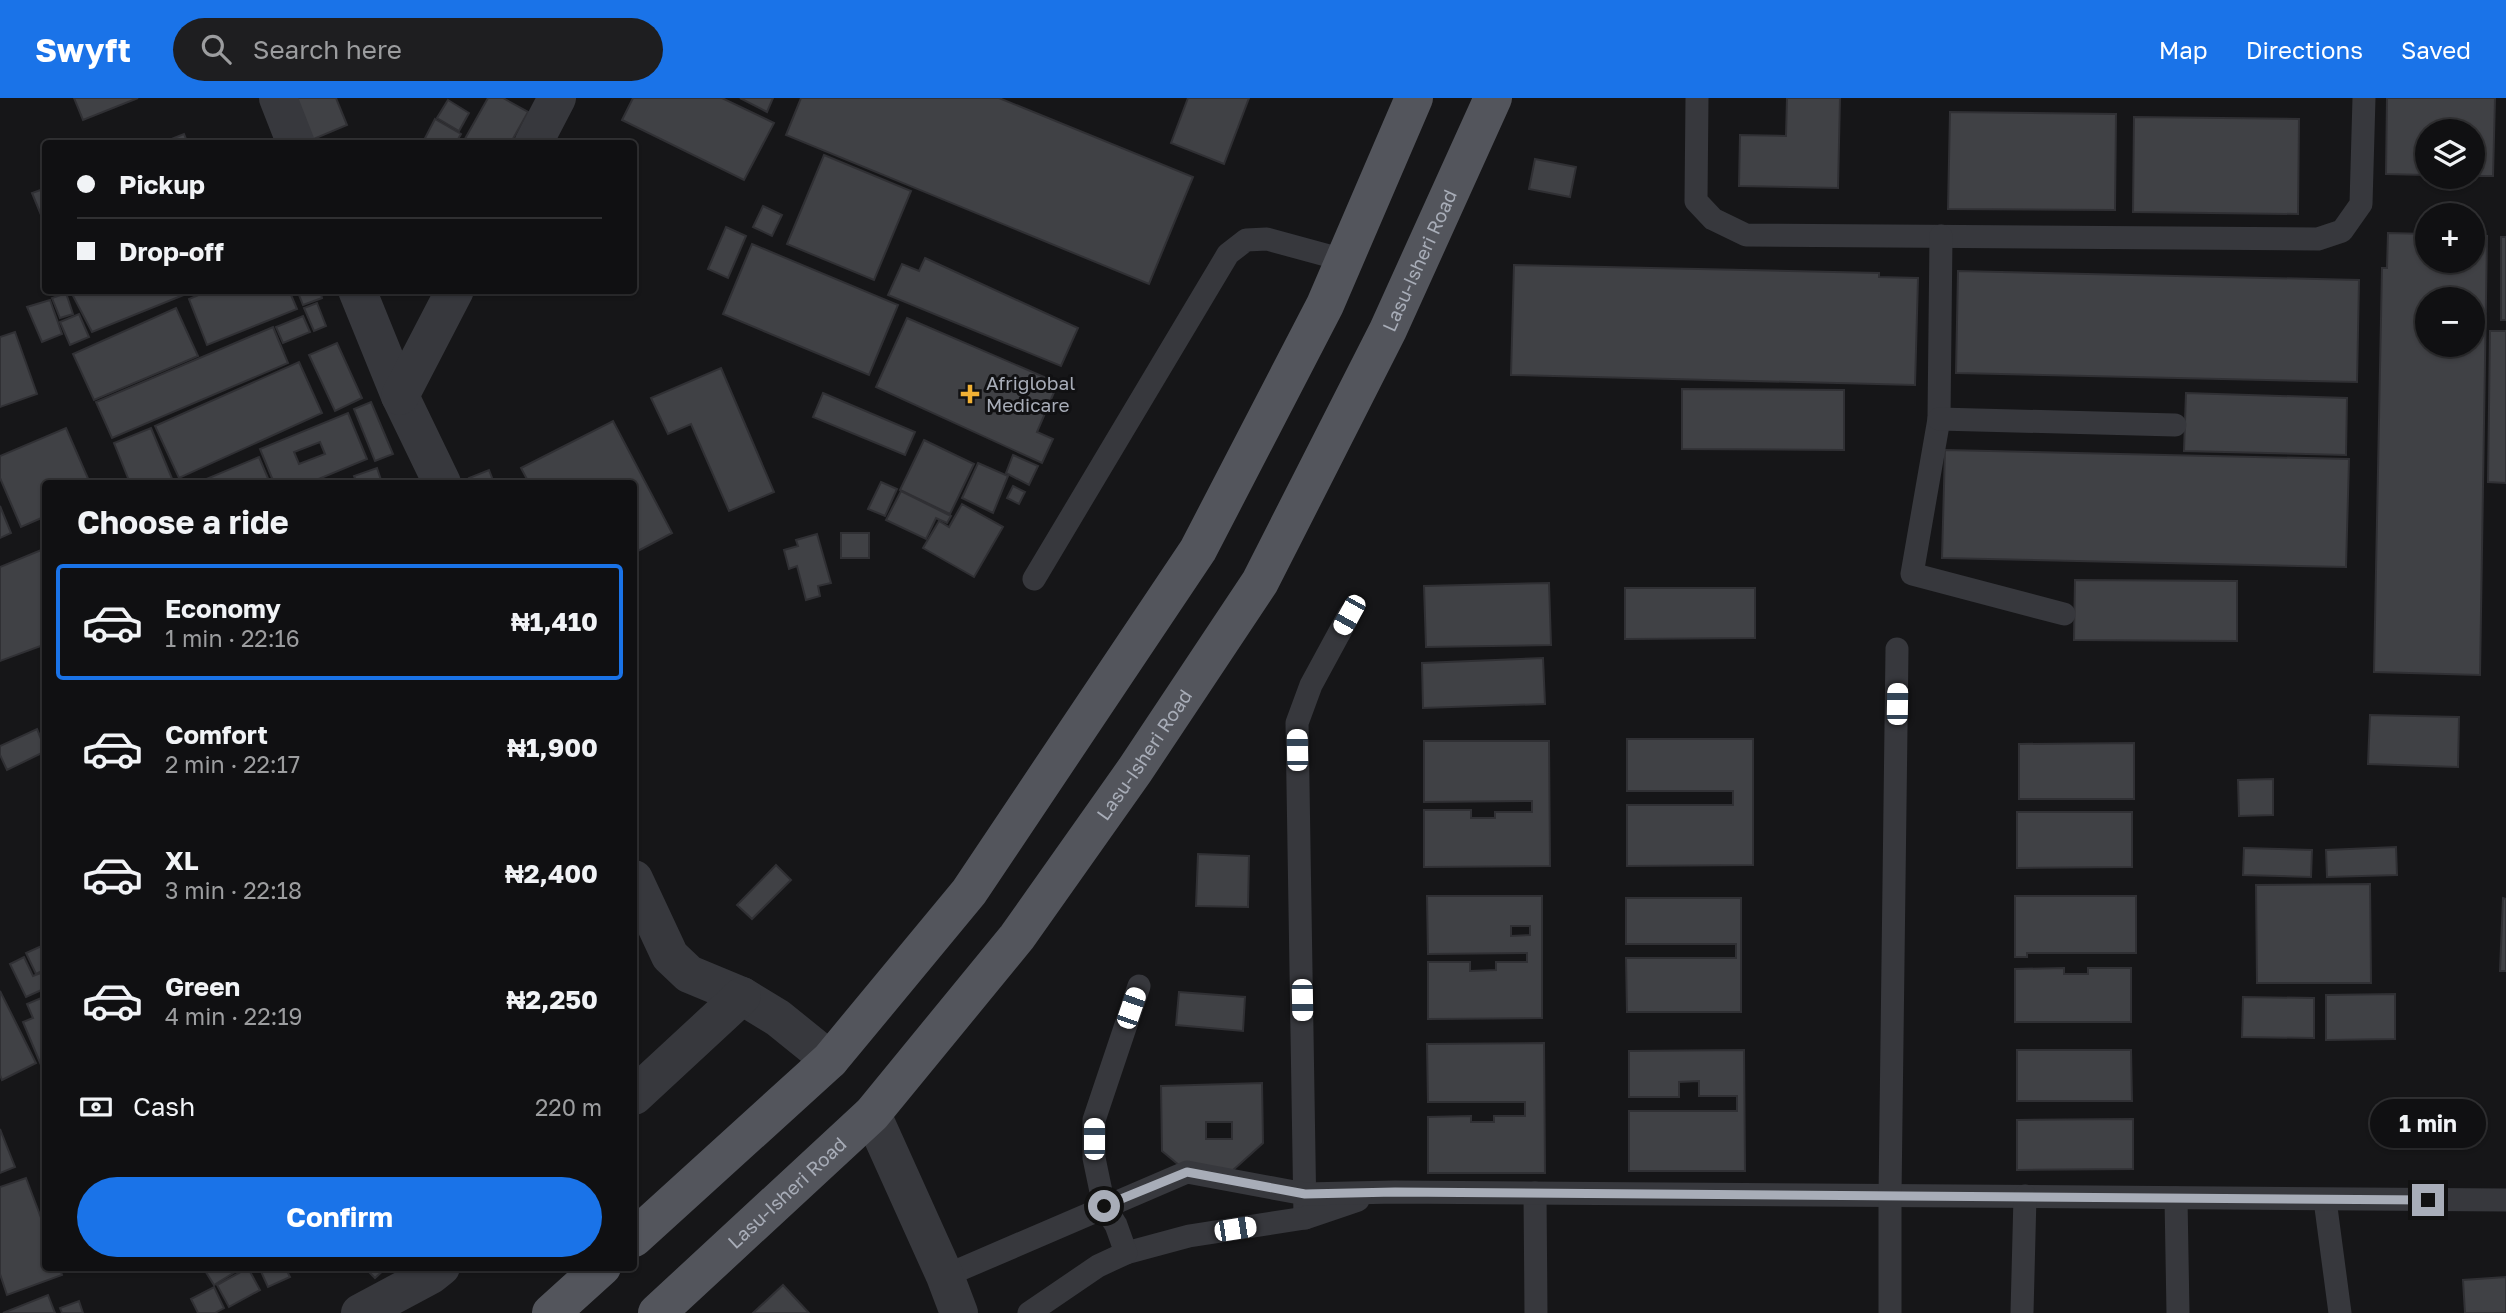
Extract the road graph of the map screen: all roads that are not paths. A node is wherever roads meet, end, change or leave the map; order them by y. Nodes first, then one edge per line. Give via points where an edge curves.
1 (278, 98) edge
2 (557, 98) edge
3 (1414, 98) edge
4 (1493, 98) edge
5 (1697, 98) edge
6 (2364, 98) edge
7 (294, 140) edge
8 (535, 140) edge
9 (1941, 236) junction
10 (1344, 260) junction
11 (359, 294) edge
12 (453, 294) edge
13 (400, 396) junction
14 (1939, 419) junction
15 (2175, 425) dead end
16 (441, 480) edge
17 (1034, 579) dead end
18 (2064, 614) dead end
19 (1349, 615) dead end
20 (1897, 649) dead end
21 (637, 886) edge
22 (1139, 986) dead end
23 (742, 996) junction
24 (830, 1060) junction
25 (637, 1093) edge
26 (872, 1114) junction
27 (1382, 1192) junction
28 (1535, 1193) junction
29 (1305, 1194) junction
30 (1890, 1196) junction
31 (2025, 1196) junction
32 (2176, 1198) junction
33 (2325, 1200) junction
34 (2506, 1200) edge
35 (1104, 1206) junction
36 (1305, 1218) junction
37 (637, 1235) edge
38 (1126, 1253) junction
39 (436, 1271) edge
40 (598, 1271) edge
41 (945, 1276) junction
42 (360, 1313) edge
43 (551, 1313) edge
44 (657, 1313) edge
45 (959, 1313) edge
46 (1029, 1313) edge
47 (1536, 1313) edge
48 (1891, 1313) edge
49 (2022, 1313) edge
50 (2178, 1313) edge
51 (2340, 1313) edge

1 - 7 street
2 - 8 street
3 - 10 main road
4 - 26 main road, Lasu-Isheri Road via 1388,330 1260,582 1017,937
5 - 9 lane via 1696,201 1713,219 1746,235
6 - 9 lane via 2361,204 2343,231 2318,239
9 - 14 lane
10 - 17 lane via 1267,239 1246,240 1228,254
10 - 24 main road via 1198,550 969,892
11 - 13 street
12 - 13 street
13 - 16 street
14 - 15 lane
14 - 18 lane via 1912,574
19 - 29 lane via 1311,685 1297,723
20 - 30 lane
21 - 23 street via 670,956 690,974
22 - 35 lane via 1094,1120 1094,1158
23 - 24 street
23 - 25 street
24 - 37 main road
26 - 41 street
26 - 44 main road, Lasu-Isheri Road
27 - 28 lane
27 - 29 lane
27 - 36 lane
28 - 30 lane
28 - 47 lane
29 - 35 lane via 1187,1172
29 - 36 lane
30 - 31 lane
30 - 48 lane
31 - 32 lane
31 - 49 lane
32 - 33 lane
32 - 50 lane
33 - 34 lane
33 - 51 lane
35 - 38 lane
35 - 41 lane
36 - 38 lane via 1189,1236
38 - 46 lane via 1098,1266
39 - 42 street
40 - 43 main road
41 - 45 street

